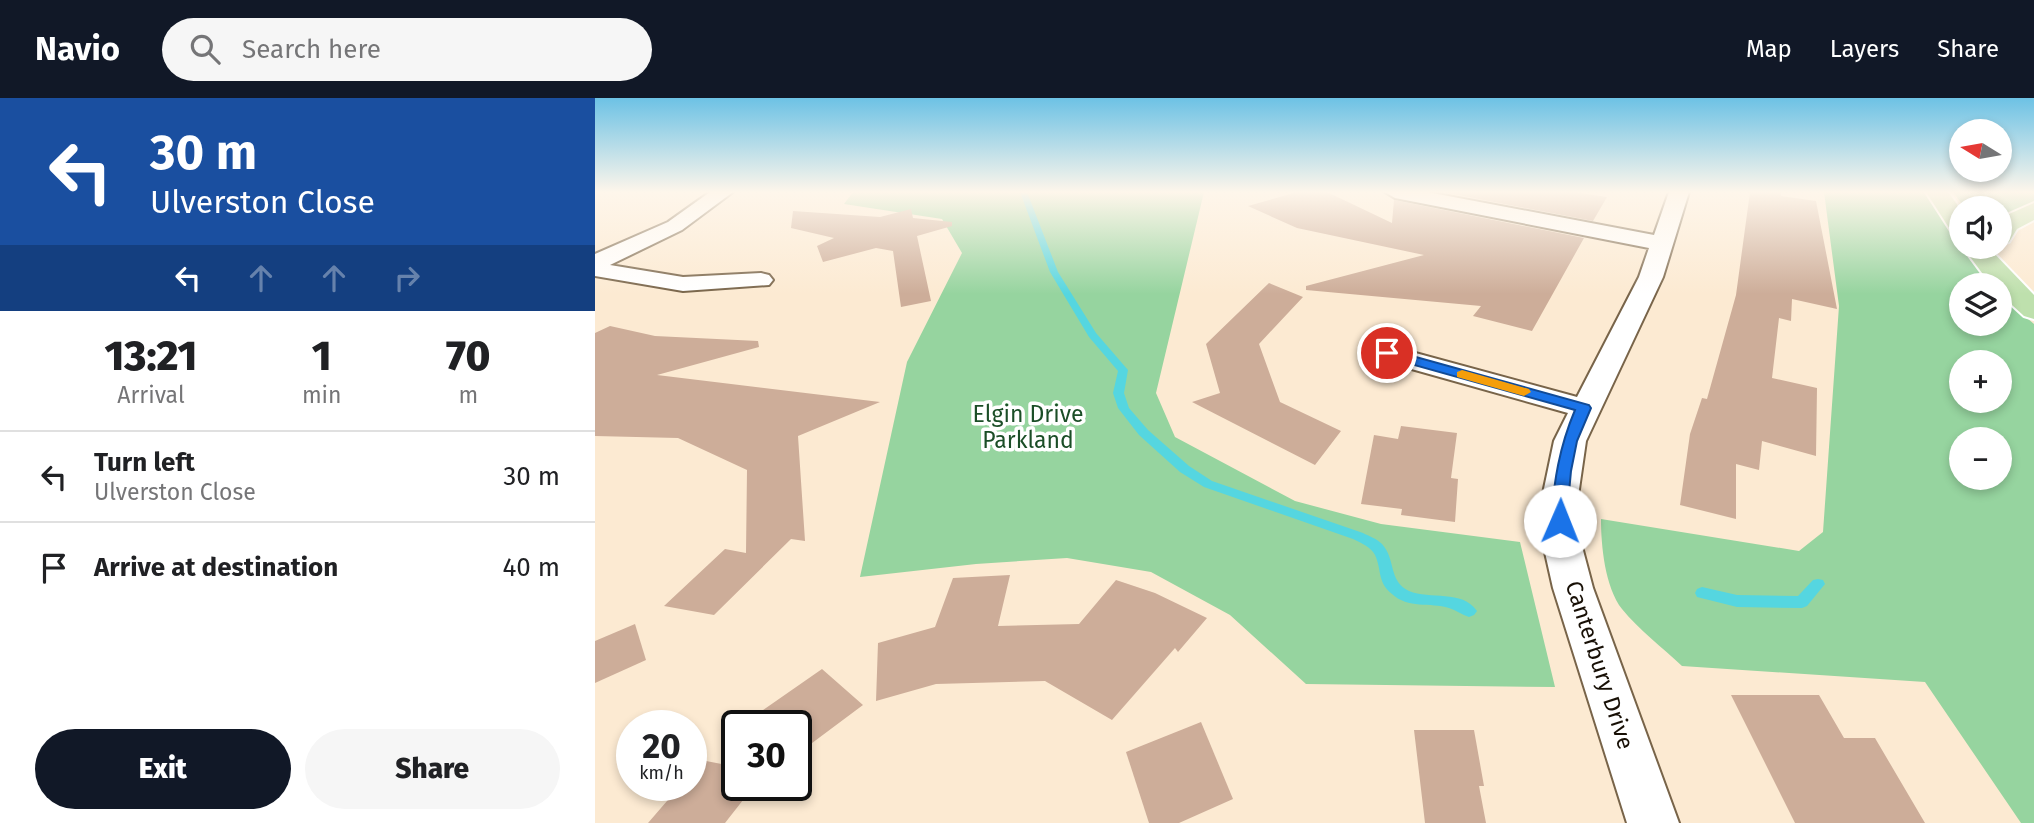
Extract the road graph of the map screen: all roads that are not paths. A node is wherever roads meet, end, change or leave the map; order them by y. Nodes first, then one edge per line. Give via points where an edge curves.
1 (675, 226) edge
2 (1570, 226) edge
3 (1669, 226) edge
4 (1664, 244) junction
5 (1984, 259) edge
6 (2005, 259) edge
7 (595, 266) edge
8 (761, 280) dead end
9 (2034, 295) edge
10 (2034, 310) edge
11 (1387, 353) dead end
12 (1583, 408) junction
13 (1653, 823) edge

1 - 7 street
2 - 4 street
3 - 4 street, Canterbury Drive
4 - 12 street, Canterbury Drive
5 - 10 main road
6 - 9 main road via 2009,270
7 - 8 street via 683,284
11 - 12 street
12 - 13 street, Canterbury Drive via 1563,471 1561,539 1573,588

